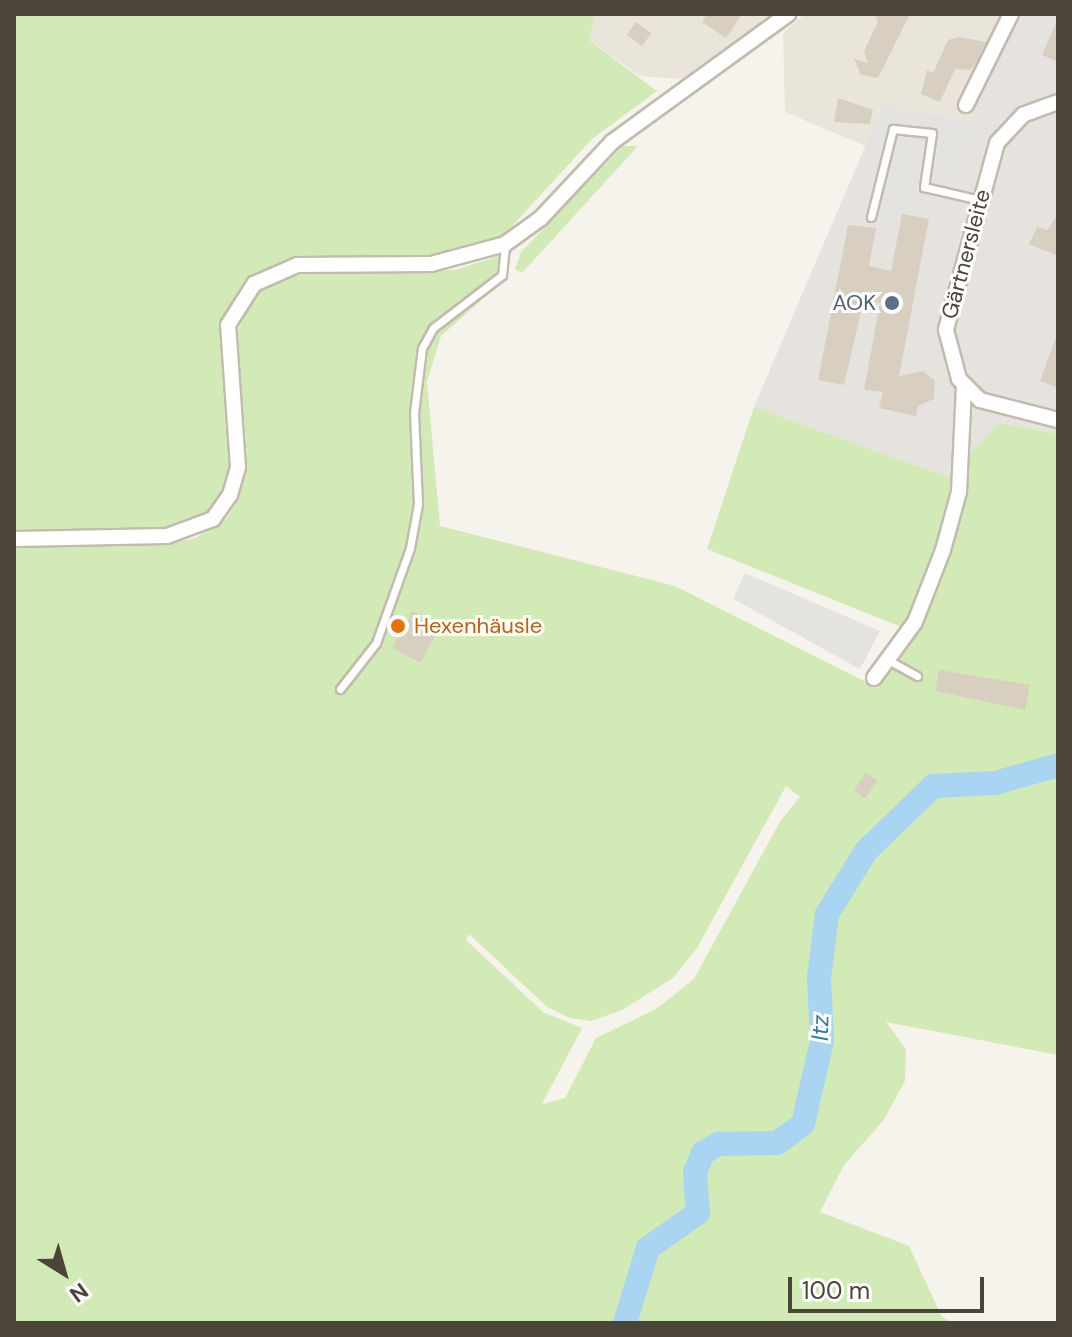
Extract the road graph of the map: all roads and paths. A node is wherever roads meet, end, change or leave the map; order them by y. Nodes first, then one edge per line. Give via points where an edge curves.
1 (788, 14) edge
2 (1011, 14) edge
3 (1058, 102) edge
4 (966, 105) dead end
5 (980, 200) junction
6 (871, 217) dead end
7 (505, 244) junction
8 (964, 386) junction
9 (1058, 420) edge
10 (14, 539) edge
11 (890, 661) junction
12 (917, 676) dead end
13 (874, 678) dead end
14 (340, 689) dead end

1 - 7 street via 612,142 541,218
2 - 4 street
3 - 5 street, Gärtnersleite via 1033,109 1008,127
5 - 6 lane via 924,187 932,133 893,129
5 - 8 street, Gärtnersleite via 946,330 949,355
7 - 10 street via 453,261 309,264 266,276 242,296 228,325 238,467 220,513 167,536
7 - 14 lane via 502,275 433,328 422,348 414,413 417,518 410,548 376,643
8 - 9 street via 991,405
8 - 11 street via 959,492 932,581
11 - 12 lane
11 - 13 street

